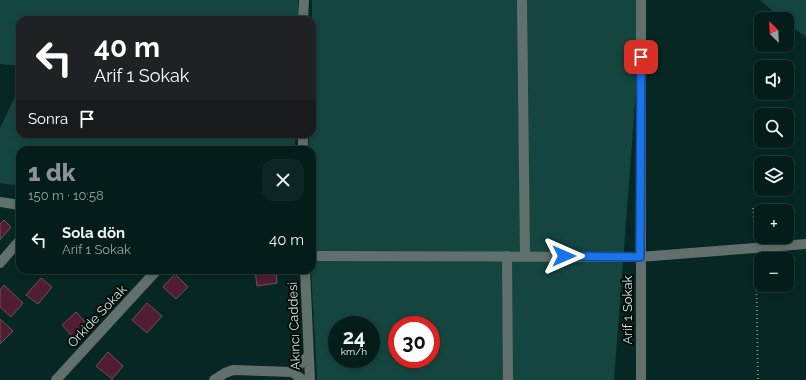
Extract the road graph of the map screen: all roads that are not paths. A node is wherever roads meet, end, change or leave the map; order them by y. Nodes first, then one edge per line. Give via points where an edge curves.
1 (304, 0) edge
2 (522, 0) edge
3 (641, 0) edge
4 (303, 16) edge
5 (0, 202) edge
6 (16, 204) edge
7 (16, 244) edge
8 (806, 244) edge
9 (316, 256) edge
10 (507, 256) junction
11 (525, 256) junction
12 (640, 257) junction
13 (0, 262) edge
14 (153, 274) edge
15 (305, 274) edge
16 (308, 356) junction
17 (292, 372) junction
18 (56, 380) edge
19 (214, 380) edge
20 (303, 380) edge
21 (310, 380) edge
22 (508, 380) edge
23 (641, 380) edge

1 - 4 street
2 - 11 street
3 - 12 street, Arif 1 Sokak
5 - 6 street
7 - 13 street
8 - 12 street
9 - 10 street
10 - 11 street
10 - 22 street
11 - 12 street
12 - 23 street, Arif 1 Sokak
14 - 18 street, Orkide Sokak
15 - 16 street, Akıncı Caddesi
16 - 17 street
16 - 21 street, Akıncı Caddesi
17 - 19 street via 234,370
17 - 20 street

